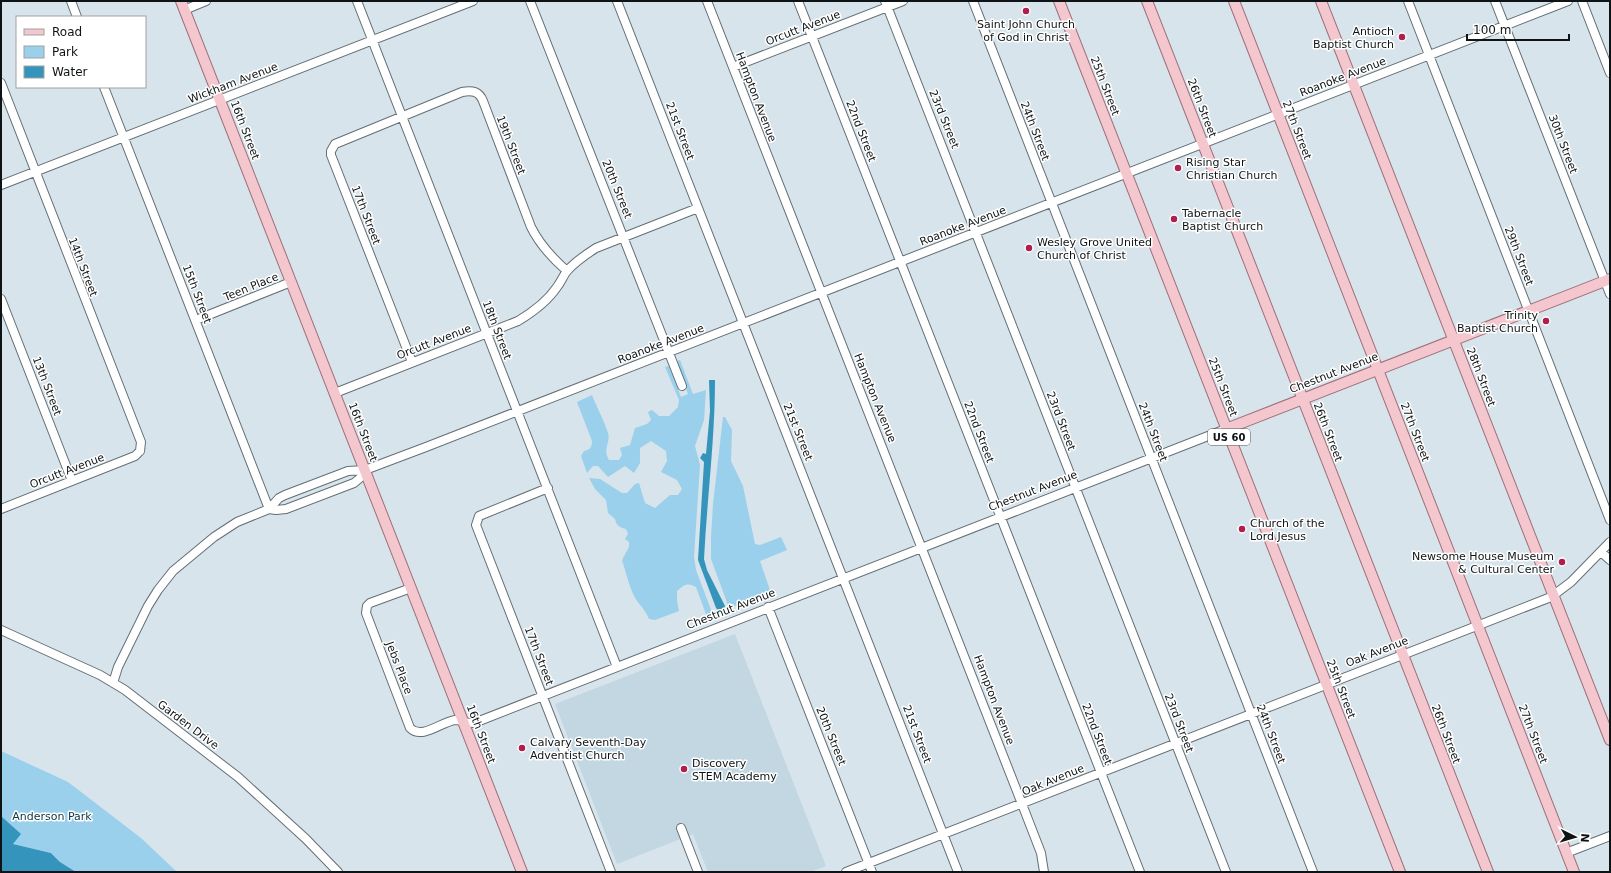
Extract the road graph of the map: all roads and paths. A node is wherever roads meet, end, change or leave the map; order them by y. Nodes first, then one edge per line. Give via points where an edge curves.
1 (70, 1) edge
2 (206, 1) edge
3 (357, 1) edge
4 (473, 1) edge
5 (530, 1) edge
6 (617, 1) edge
7 (707, 1) edge
8 (798, 1) edge
9 (903, 1) edge
10 (973, 1) edge
11 (1058, 1) edge
12 (1147, 1) edge
13 (1234, 1) edge
14 (1321, 1) edge
15 (1408, 1) edge
16 (1495, 1) edge
17 (1568, 1) edge
18 (1582, 1) edge
19 (886, 4) edge
20 (183, 5) edge
21 (77, 16) edge
22 (1505, 26) junction
23 (812, 36) junction
24 (373, 40) junction
25 (1429, 55) junction
26 (733, 67) junction
27 (1610, 73) edge
28 (1, 83) edge
29 (1354, 84) junction
30 (104, 88) edge
31 (220, 100) junction
32 (1278, 114) junction
33 (402, 117) junction
34 (124, 137) junction
35 (1203, 144) junction
36 (35, 172) junction
37 (1126, 174) junction
38 (1, 185) edge
39 (1052, 202) junction
40 (698, 208) junction
41 (976, 232) junction
42 (624, 237) junction
43 (900, 262) junction
44 (568, 271) junction
45 (1607, 280) edge
46 (291, 282) junction
47 (821, 293) junction
48 (1610, 294) edge
49 (1, 299) edge
50 (1529, 310) junction
51 (196, 320) junction
52 (743, 323) junction
53 (487, 333) junction
54 (1454, 340) junction
55 (669, 353) junction
56 (412, 362) junction
57 (1378, 369) junction
58 (682, 386) dead end
59 (335, 393) junction
60 (1302, 399) junction
61 (518, 411) junction
62 (1226, 429) junction
63 (144, 452) joint
64 (1151, 457) junction
65 (365, 470) junction
66 (72, 481) junction
67 (548, 488) junction
68 (1076, 488) junction
69 (269, 508) junction
70 (1, 509) edge
71 (1001, 517) junction
72 (1610, 520) edge
73 (1610, 542) edge
74 (922, 548) junction
75 (1600, 552) junction
76 (1610, 560) edge
77 (844, 578) junction
78 (411, 588) junction
79 (1554, 595) junction
80 (768, 607) junction
81 (1478, 625) junction
82 (1, 630) edge
83 (1402, 654) junction
84 (617, 667) junction
85 (113, 683) junction
86 (1326, 684) junction
87 (543, 696) junction
88 (1251, 714) junction
89 (464, 722) junction
90 (1607, 724) edge
91 (1610, 740) edge
92 (1176, 744) junction
93 (1100, 773) junction
94 (1022, 804) junction
95 (681, 828) dead end
96 (944, 834) junction
97 (1610, 836) edge
98 (1566, 853) junction
99 (869, 863) junction
100 (338, 872) edge
101 (522, 872) edge
102 (611, 872) edge
103 (698, 872) edge
104 (846, 872) edge
105 (872, 872) edge
106 (958, 872) edge
107 (1044, 872) edge
108 (1140, 872) edge
109 (1226, 872) edge
110 (1313, 872) edge
111 (1400, 872) edge
112 (1488, 872) edge
113 (1574, 872) edge

1 - 21 street
2 - 20 street
3 - 24 street, 18th Street
4 - 24 street, Wickham Avenue
5 - 42 street, 20th Street
6 - 40 street, 21st Street
7 - 26 street, Hampton Avenue
8 - 23 street, 22nd Street
9 - 19 street, Orcutt Avenue
10 - 39 street, 24th Street
11 - 37 main road, 25th Street / US 60
12 - 35 main road, 26th Street
13 - 32 main road, 27th Street
14 - 29 main road, 28th Street
15 - 25 street, 29th Street
16 - 22 street, 30th Street
17 - 22 street, Roanoke Avenue
18 - 27 street
19 - 23 street, Orcutt Avenue
19 - 41 street, 23rd Street
20 - 31 main road, 16th Street
22 - 25 street, Roanoke Avenue
22 - 45 street, 30th Street
23 - 26 street, Orcutt Avenue
23 - 43 street, 22nd Street
24 - 31 street, Wickham Avenue
24 - 33 street, 18th Street
25 - 29 street, Roanoke Avenue
25 - 50 street, 29th Street
26 - 47 street, Hampton Avenue
28 - 36 street, 14th Street
29 - 32 street, Roanoke Avenue
29 - 54 main road, 28th Street
30 - 34 street, 15th Street
31 - 34 street, Wickham Avenue
31 - 46 main road, 16th Street
32 - 35 street, Roanoke Avenue
32 - 57 main road, 27th Street
33 - 44 street, 19th Street via 468,91 479,94 531,227 545,250
33 - 53 street, 18th Street
33 - 56 street, 17th Street via 335,144 331,155
34 - 36 street, Wickham Avenue
34 - 51 street, 15th Street
35 - 37 street, Roanoke Avenue
35 - 60 main road, 26th Street
36 - 38 street, Wickham Avenue
36 - 63 street, 14th Street
37 - 39 street, Roanoke Avenue
37 - 62 main road, 25th Street / US 60
39 - 41 street, Roanoke Avenue
39 - 64 street, 24th Street
40 - 42 street, Orcutt Avenue
40 - 52 street, 21st Street
41 - 43 street, Roanoke Avenue
41 - 68 street, 23rd Street
42 - 44 street, Orcutt Avenue via 596,248
42 - 55 street, 20th Street
43 - 47 street, Roanoke Avenue
43 - 71 street, 22nd Street
44 - 53 street, Orcutt Avenue via 553,293 537,309 518,321
45 - 48 street, 30th Street
45 - 50 main road, Chestnut Avenue
46 - 51 street, Teen Place
46 - 59 main road, 16th Street
47 - 52 street, Roanoke Avenue
47 - 74 street, Hampton Avenue
49 - 66 street, 13th Street
50 - 54 main road, Chestnut Avenue
50 - 72 street, 29th Street
51 - 69 street, 15th Street
52 - 55 street, Roanoke Avenue
52 - 77 street, 21st Street
53 - 56 street, Orcutt Avenue
53 - 61 street, 18th Street
54 - 57 main road, Chestnut Avenue
54 - 79 main road, 28th Street
55 - 58 street, 20th Street
55 - 61 street, Roanoke Avenue
56 - 59 street, Orcutt Avenue
57 - 60 main road, Chestnut Avenue
57 - 81 main road, 27th Street
59 - 65 main road, 16th Street
60 - 62 main road, Chestnut Avenue
60 - 83 main road, 26th Street
61 - 65 street, Roanoke Avenue
61 - 67 street, 18th Street
62 - 64 street, Chestnut Avenue
62 - 86 main road, 25th Street / US 60
63 - 66 street, Orcutt Avenue
64 - 68 street, Chestnut Avenue
64 - 88 street, 24th Street
65 - 69 street, Roanoke Avenue via 348,471 285,495
65 - 69 street, Roanoke Avenue via 354,483 286,509
65 - 78 main road, 16th Street
66 - 70 street, Orcutt Avenue
67 - 84 street, 18th Street
67 - 87 street, 17th Street via 474,519
68 - 71 street, Chestnut Avenue
68 - 92 street, 23rd Street
69 - 85 street, Roanoke Avenue via 237,522 214,537 173,571 148,606 118,667
71 - 74 street, Chestnut Avenue
71 - 93 street, 22nd Street
73 - 75 street, Oak Avenue
74 - 77 street, Chestnut Avenue
74 - 94 street, Hampton Avenue
75 - 76 street
75 - 79 street, Oak Avenue via 1572,582
77 - 80 street, Chestnut Avenue
77 - 96 street, 21st Street
78 - 89 main road, 16th Street
78 - 89 street, Jebs Place via 370,603 366,609 410,728 420,733 455,720
79 - 81 street, Oak Avenue
79 - 90 main road, 28th Street
80 - 84 street, Chestnut Avenue
80 - 99 street, 20th Street
81 - 83 street, Oak Avenue
81 - 98 main road, 27th Street
82 - 85 street, Garden Drive
83 - 86 street, Oak Avenue
83 - 112 main road, 26th Street
84 - 87 street, Chestnut Avenue
85 - 100 street, Garden Drive via 238,777
86 - 88 street, Oak Avenue
86 - 111 main road, 25th Street / US 60
87 - 89 street, Chestnut Avenue via 474,723
87 - 102 street, 17th Street
88 - 92 street, Oak Avenue
88 - 110 street, 24th Street
89 - 101 main road, 16th Street
90 - 91 main road, 28th Street
92 - 93 street, Oak Avenue
92 - 109 street, 23rd Street
93 - 94 street, Oak Avenue
93 - 108 street, 22nd Street
94 - 96 street, Oak Avenue
94 - 107 street, Hampton Avenue via 1042,853
95 - 103 street
96 - 99 street, Oak Avenue
96 - 106 street, 21st Street
97 - 98 street
98 - 113 main road, 27th Street
99 - 104 street, Oak Avenue
99 - 105 street, 20th Street

